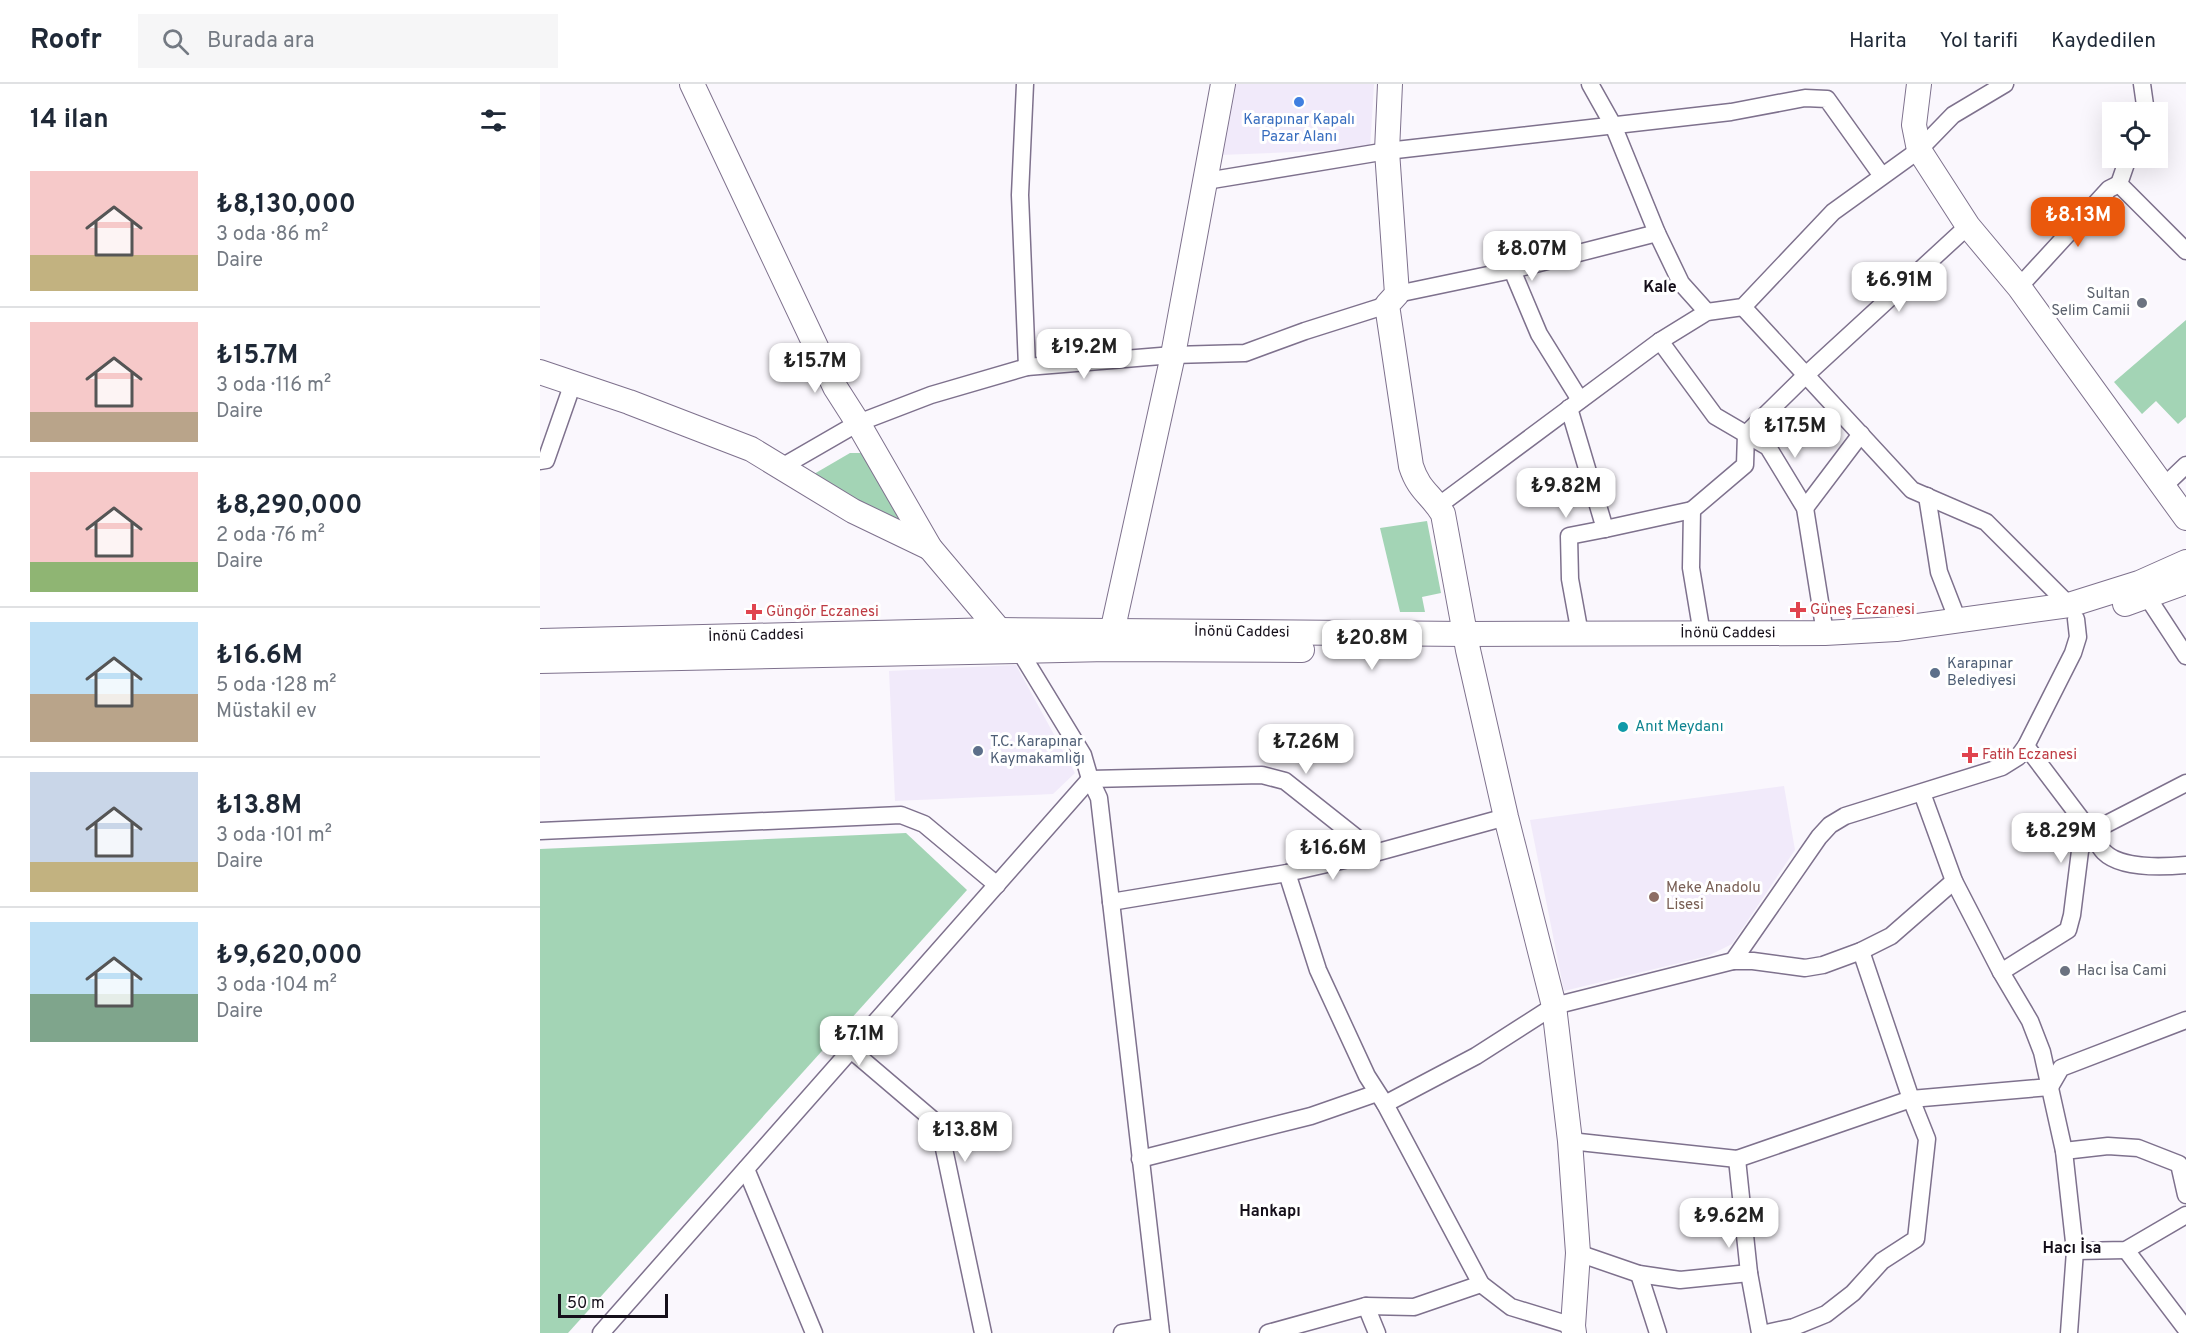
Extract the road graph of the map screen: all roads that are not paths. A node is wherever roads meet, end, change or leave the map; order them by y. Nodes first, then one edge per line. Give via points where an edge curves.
1 (692, 84) edge
2 (1025, 84) edge
3 (1223, 84) edge
4 (1390, 84) edge
5 (1590, 84) edge
6 (1919, 84) edge
7 (2005, 84) edge
8 (2142, 84) edge
9 (2145, 102) edge
10 (1613, 124) junction
11 (1918, 150) junction
12 (1387, 151) junction
13 (2125, 168) edge
14 (1882, 176) junction
15 (1206, 182) junction
16 (2119, 184) junction
17 (1968, 226) junction
18 (1657, 232) junction
19 (2186, 251) edge
20 (1512, 270) junction
21 (2019, 287) junction
22 (1392, 300) junction
23 (1743, 307) junction
24 (1707, 312) junction
25 (1660, 341) junction
26 (1173, 355) junction
27 (1027, 367) junction
28 (540, 372) edge
29 (1807, 374) junction
30 (573, 383) junction
31 (1575, 404) junction
32 (858, 423) junction
33 (1746, 434) junction
34 (1860, 434) junction
35 (540, 461) edge
36 (2186, 465) edge
37 (780, 468) junction
38 (2164, 486) junction
39 (1927, 496) junction
40 (1438, 506) junction
41 (1805, 508) junction
42 (1692, 510) junction
43 (2186, 518) edge
44 (1605, 529) junction
45 (930, 548) junction
46 (2186, 562) edge
47 (2186, 582) edge
48 (2148, 598) junction
49 (2072, 612) junction
50 (1958, 621) junction
51 (998, 630) junction
52 (1824, 633) junction
53 (1580, 634) junction
54 (1702, 634) junction
55 (1110, 640) junction
56 (540, 641) edge
57 (1467, 642) junction
58 (1019, 650) junction
59 (2186, 656) edge
60 (540, 660) edge
61 (2026, 746) junction
62 (1090, 778) junction
63 (2186, 783) edge
64 (1922, 793) junction
65 (1506, 817) junction
66 (540, 831) edge
67 (2091, 832) junction
68 (1371, 854) junction
69 (2186, 865) edge
70 (1287, 873) junction
71 (1954, 881) junction
72 (998, 885) junction
73 (1111, 902) junction
74 (1861, 951) junction
75 (1733, 961) junction
76 (2001, 972) junction
77 (1554, 1006) junction
78 (2186, 1020) edge
79 (851, 1050) junction
80 (2050, 1087) junction
81 (1381, 1098) junction
82 (1911, 1099) junction
83 (1570, 1141) junction
84 (2064, 1151) junction
85 (1140, 1159) junction
86 (1737, 1159) junction
87 (746, 1169) junction
88 (2186, 1195) edge
89 (2186, 1215) edge
90 (2126, 1250) junction
91 (2075, 1251) junction
92 (1578, 1253) junction
93 (1749, 1273) junction
94 (1639, 1274) junction
95 (1481, 1284) junction
96 (1366, 1306) junction
97 (2186, 1329) edge
98 (1161, 1330) edge
99 (1574, 1330) edge
100 (1796, 1330) edge
101 (601, 1333) edge
102 (814, 1333) edge
103 (982, 1333) edge
104 (1122, 1333) edge
105 (1268, 1333) edge
106 (1377, 1333) edge
107 (1658, 1333) edge
108 (1760, 1333) edge
109 (1766, 1333) edge
110 (2068, 1333) edge

1 - 32 main road via 835,387
2 - 27 street via 1020,195
3 - 15 main road
4 - 12 main road
5 - 10 street
6 - 11 main road via 1914,124
7 - 11 street via 1953,115
8 - 9 street
10 - 12 street
10 - 14 street via 1731,112 1805,98 1827,99
10 - 18 street
11 - 14 street
11 - 17 main road
12 - 15 street
12 - 22 main road
13 - 16 street
14 - 23 street via 1833,212
15 - 26 main road
16 - 19 street
16 - 21 street via 2109,189
17 - 21 main road
17 - 29 street
18 - 20 street
18 - 24 street via 1681,283
20 - 22 street
20 - 31 street
21 - 38 main road
22 - 26 street via 1245,353
22 - 40 main road via 1411,466 1422,490
23 - 24 street
23 - 29 street
24 - 25 street
25 - 31 street
25 - 33 street via 1715,416
26 - 27 street
26 - 55 main road
27 - 32 street via 931,395
28 - 30 main road
29 - 33 street
29 - 34 street
30 - 35 street via 546,460
30 - 37 main road via 751,449
31 - 40 street
31 - 44 street
32 - 37 street
32 - 45 main road
33 - 41 street via 1768,447
33 - 42 street via 1745,465
34 - 39 street via 1912,490
34 - 41 street
36 - 38 street
37 - 45 main road via 853,511
38 - 43 main road
39 - 49 street via 1986,522
39 - 50 street via 1938,572
40 - 57 main road via 1443,514
41 - 52 street
42 - 44 street
42 - 54 street via 1690,568
44 - 53 street via 1569,536 1570,579
45 - 51 main road
46 - 49 main road, İnönü Caddesi
47 - 48 main road, İnönü Caddesi
48 - 49 main road, İnönü Caddesi
48 - 59 street
49 - 50 main road, İnönü Caddesi
49 - 57 main road, İnönü Caddesi via 1962,637 1826,649
49 - 61 street via 2078,637 2073,653
50 - 52 main road, İnönü Caddesi
51 - 55 main road, İnönü Caddesi
51 - 56 main road, İnönü Caddesi
51 - 58 main road
52 - 54 main road, İnönü Caddesi
53 - 54 main road, İnönü Caddesi
53 - 57 main road, İnönü Caddesi
55 - 57 main road, İnönü Caddesi
55 - 58 main road, İnönü Caddesi
57 - 65 main road
58 - 60 main road, İnönü Caddesi
58 - 62 street via 1083,755
61 - 64 street via 2018,757 2002,767
61 - 67 street
62 - 68 street via 1262,775 1285,781 1367,846
62 - 72 street
62 - 73 street via 1099,798
63 - 67 street
64 - 71 street
64 - 75 street via 1845,816 1830,825
65 - 68 street
65 - 77 main road
66 - 72 street via 901,815 924,824
67 - 69 street via 2105,853 2123,861 2157,868
67 - 76 street via 2080,851 2068,930
68 - 70 street
70 - 73 street
70 - 81 street via 1318,970
71 - 74 street via 1891,936
71 - 76 street
72 - 79 street
73 - 85 street
74 - 75 street via 1805,968
74 - 82 street
75 - 77 street
76 - 80 street via 2030,1021
77 - 81 street via 1476,1056
77 - 83 main road
78 - 80 street via 2061,1068
79 - 87 street
79 - 103 street via 939,1125
80 - 82 street
80 - 84 street
81 - 85 street
81 - 95 street
82 - 86 street
82 - 100 street via 1927,1139 1916,1239 1882,1261 1853,1293 1826,1314
83 - 86 street
83 - 92 main road
84 - 88 street via 2108,1146 2138,1148 2179,1164
84 - 91 street
85 - 98 street
86 - 93 street
87 - 101 street
87 - 102 street
89 - 90 street
90 - 91 street
90 - 97 street
91 - 110 street
92 - 94 street
92 - 99 main road
93 - 94 street via 1680,1280
93 - 108 street
94 - 107 street
95 - 96 street via 1414,1307
95 - 99 street via 1511,1307
96 - 105 street
96 - 106 street
98 - 104 street
100 - 109 street

